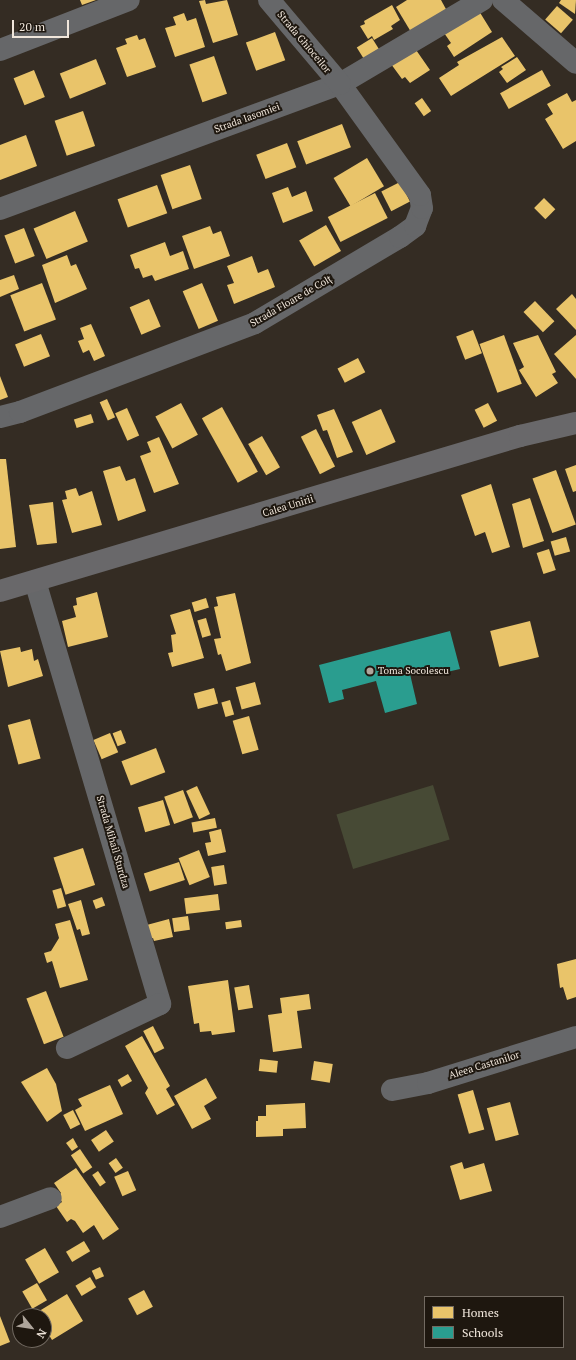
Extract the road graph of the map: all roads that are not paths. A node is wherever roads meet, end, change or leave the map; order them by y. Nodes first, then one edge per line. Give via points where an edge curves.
1 (130, 0) edge
2 (269, 0) edge
3 (482, 0) edge
4 (503, 0) edge
5 (0, 50) edge
6 (576, 63) edge
7 (340, 84) junction
8 (0, 210) edge
9 (0, 417) edge
10 (576, 424) edge
11 (35, 581) junction
12 (0, 591) edge
13 (576, 1037) edge
14 (67, 1048) dead end
15 (392, 1090) dead end
16 (51, 1198) dead end
17 (0, 1217) edge

1 - 5 street
2 - 7 street, Strada Ghioceilor
3 - 7 street, Strada Iasomiei
4 - 6 street
7 - 8 street, Strada Iasomiei
7 - 9 street, Strada Floare de Colț via 420,195 422,208 415,226 255,323 20,412
10 - 11 main road, Calea Unirii via 520,436
11 - 12 main road, Calea Unirii
11 - 14 street, Strada Mihail Sturdza via 160,1004
13 - 15 street, Aleea Castanilor via 428,1083
16 - 17 street

